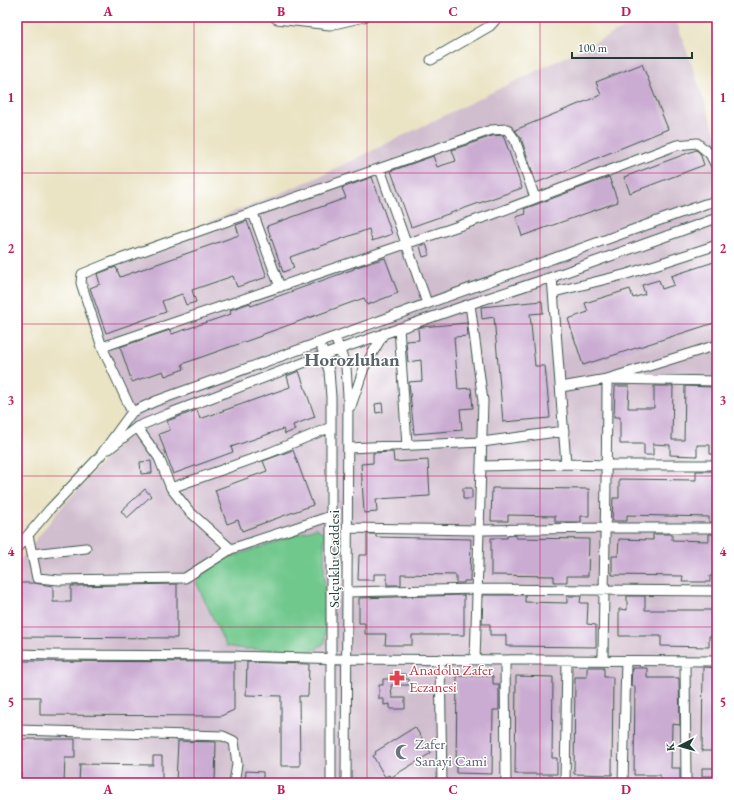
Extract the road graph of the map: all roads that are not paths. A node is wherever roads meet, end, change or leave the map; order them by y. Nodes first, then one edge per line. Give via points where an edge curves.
1 (274, 17) edge
2 (364, 17) edge
3 (498, 17) edge
4 (431, 60) dead end
5 (717, 168) edge
6 (380, 169) junction
7 (535, 198) junction
8 (717, 201) edge
9 (252, 213) junction
10 (717, 218) edge
11 (406, 244) junction
12 (717, 245) edge
13 (552, 277) junction
14 (280, 287) junction
15 (554, 292) junction
16 (427, 304) junction
17 (470, 304) junction
18 (399, 328) junction
19 (384, 334) junction
20 (335, 337) junction
21 (319, 342) junction
22 (717, 345) edge
23 (102, 347) junction
24 (340, 349) junction
25 (324, 355) junction
26 (607, 378) junction
27 (717, 381) edge
28 (560, 387) junction
29 (132, 412) junction
30 (348, 415) junction
31 (137, 427) junction
32 (331, 427) junction
33 (564, 432) junction
34 (482, 442) junction
35 (407, 445) junction
36 (348, 448) junction
37 (100, 456) junction
38 (566, 464) junction
39 (607, 465) junction
40 (717, 465) edge
41 (481, 466) junction
42 (171, 488) junction
43 (331, 516) junction
44 (347, 528) junction
45 (605, 528) junction
46 (717, 528) edge
47 (479, 530) junction
48 (28, 535) junction
49 (17, 548) edge
50 (86, 548) dead end
51 (230, 549) junction
52 (32, 554) junction
53 (477, 589) junction
54 (604, 590) junction
55 (717, 591) edge
56 (347, 592) junction
57 (17, 654) edge
58 (331, 658) junction
59 (346, 659) junction
60 (440, 659) junction
61 (475, 660) junction
62 (505, 660) junction
63 (567, 660) junction
64 (603, 660) junction
65 (626, 660) junction
66 (685, 661) junction
67 (717, 661) edge
68 (17, 730) edge
69 (234, 783) edge
70 (331, 783) edge
71 (346, 783) edge
72 (442, 783) edge
73 (506, 783) edge
74 (565, 783) edge
75 (623, 783) edge
76 (686, 783) edge

1 - 2 street via 330,25
3 - 4 street via 490,26
5 - 7 street via 710,154 697,143 677,145
6 - 7 street via 491,130 507,129 515,140
6 - 9 street
6 - 11 street
7 - 11 street
8 - 16 street
9 - 14 street
9 - 23 street via 82,274 81,283
10 - 13 street
11 - 14 street
11 - 16 street
12 - 15 street via 627,274
13 - 15 street
13 - 17 street
14 - 23 street
15 - 28 street
16 - 20 street
17 - 18 street
17 - 34 street via 483,401
18 - 19 street
18 - 35 street
19 - 24 street
19 - 30 street via 364,368
20 - 21 street
20 - 24 street, Selçuklu Caddesi
21 - 25 street, Selçuklu Caddesi
21 - 29 street
22 - 26 street
23 - 29 street
24 - 25 street
24 - 30 street, Selçuklu Caddesi via 346,367
25 - 31 street
25 - 32 street, Selçuklu Caddesi via 329,371
26 - 27 street
26 - 28 street
26 - 39 street
28 - 33 street
29 - 37 street
30 - 36 street, Selçuklu Caddesi
31 - 37 street
31 - 42 street via 159,458
32 - 42 street via 268,454
32 - 43 street, Selçuklu Caddesi
33 - 34 street
33 - 38 street
34 - 35 street
34 - 41 street
35 - 36 street
36 - 44 street, Selçuklu Caddesi
37 - 48 street
38 - 39 street
38 - 41 street
39 - 40 street
39 - 45 street
41 - 47 street
42 - 51 street via 189,511
43 - 51 street
43 - 58 street, Selçuklu Caddesi
44 - 47 street
44 - 56 street, Selçuklu Caddesi
45 - 46 street
45 - 47 street
45 - 54 street
47 - 53 street
48 - 49 street
48 - 52 street
50 - 52 street
51 - 52 street via 185,578 37,578
53 - 54 street
53 - 56 street
53 - 61 street
54 - 55 street
54 - 64 street
56 - 59 street, Selçuklu Caddesi
57 - 58 street
58 - 59 street
58 - 70 street, Selçuklu Caddesi
59 - 60 street
59 - 71 street, Selçuklu Caddesi
60 - 61 street
60 - 72 street
61 - 62 street
62 - 63 street
62 - 73 street
63 - 64 street
63 - 74 street
64 - 65 street
65 - 66 street
65 - 75 street
66 - 67 street
66 - 76 street
68 - 69 street via 223,736 234,742

